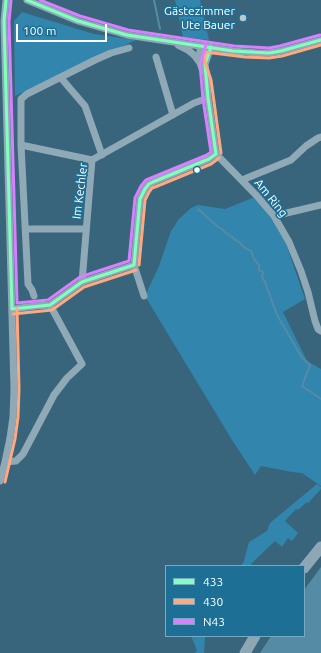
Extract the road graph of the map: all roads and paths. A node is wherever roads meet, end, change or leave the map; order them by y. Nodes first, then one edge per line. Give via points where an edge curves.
1 (6, 0) edge
2 (27, 0) edge
3 (321, 40) edge
4 (172, 42) junction
5 (200, 46) junction
6 (211, 47) junction
7 (128, 48) dead end
8 (156, 57) dead end
9 (200, 63) junction
10 (61, 78) junction
11 (206, 81) junction
12 (208, 98) junction
13 (173, 115) junction
14 (321, 137) edge
15 (21, 145) junction
16 (216, 154) junction
17 (102, 155) junction
18 (92, 160) junction
19 (242, 180) junction
20 (321, 205) edge
21 (274, 216) junction
22 (86, 229) junction
23 (26, 230) junction
24 (134, 265) junction
25 (82, 282) junction
26 (34, 296) dead end
27 (144, 296) dead end
28 (50, 305) junction
29 (12, 309) junction
30 (321, 331) edge
31 (5, 462) junction
32 (0, 481) edge
33 (321, 547) edge
34 (305, 567) edge
35 (253, 637) edge
36 (245, 653) edge

1 - 29 street via 4,21
2 - 4 street via 78,21 127,35
3 - 6 street via 269,53
4 - 5 street
4 - 9 street via 188,50
5 - 6 street
5 - 9 street
6 - 11 street via 205,64
7 - 10 street
8 - 13 street
9 - 11 street
10 - 15 street via 26,94 21,99
10 - 17 street via 85,106
11 - 12 street
12 - 13 street, Im Kechler
12 - 16 street
13 - 17 street, Im Kechler
14 - 19 street via 291,160
15 - 18 street
15 - 23 street
16 - 19 street, Am Ring
16 - 24 street via 153,182 145,189 140,199
17 - 18 street, Im Kechler
18 - 22 street, Im Kechler
19 - 21 street, Am Ring
20 - 21 street
21 - 30 street, Am Ring via 289,242 301,271 315,321
22 - 23 street
22 - 25 street, Im Kechler
23 - 26 street via 28,284
24 - 25 street
24 - 27 street
25 - 28 street
28 - 29 street
28 - 31 street via 82,364 54,395 23,454 16,461
29 - 31 street via 13,416
31 - 32 street
33 - 34 main road
35 - 36 main road

